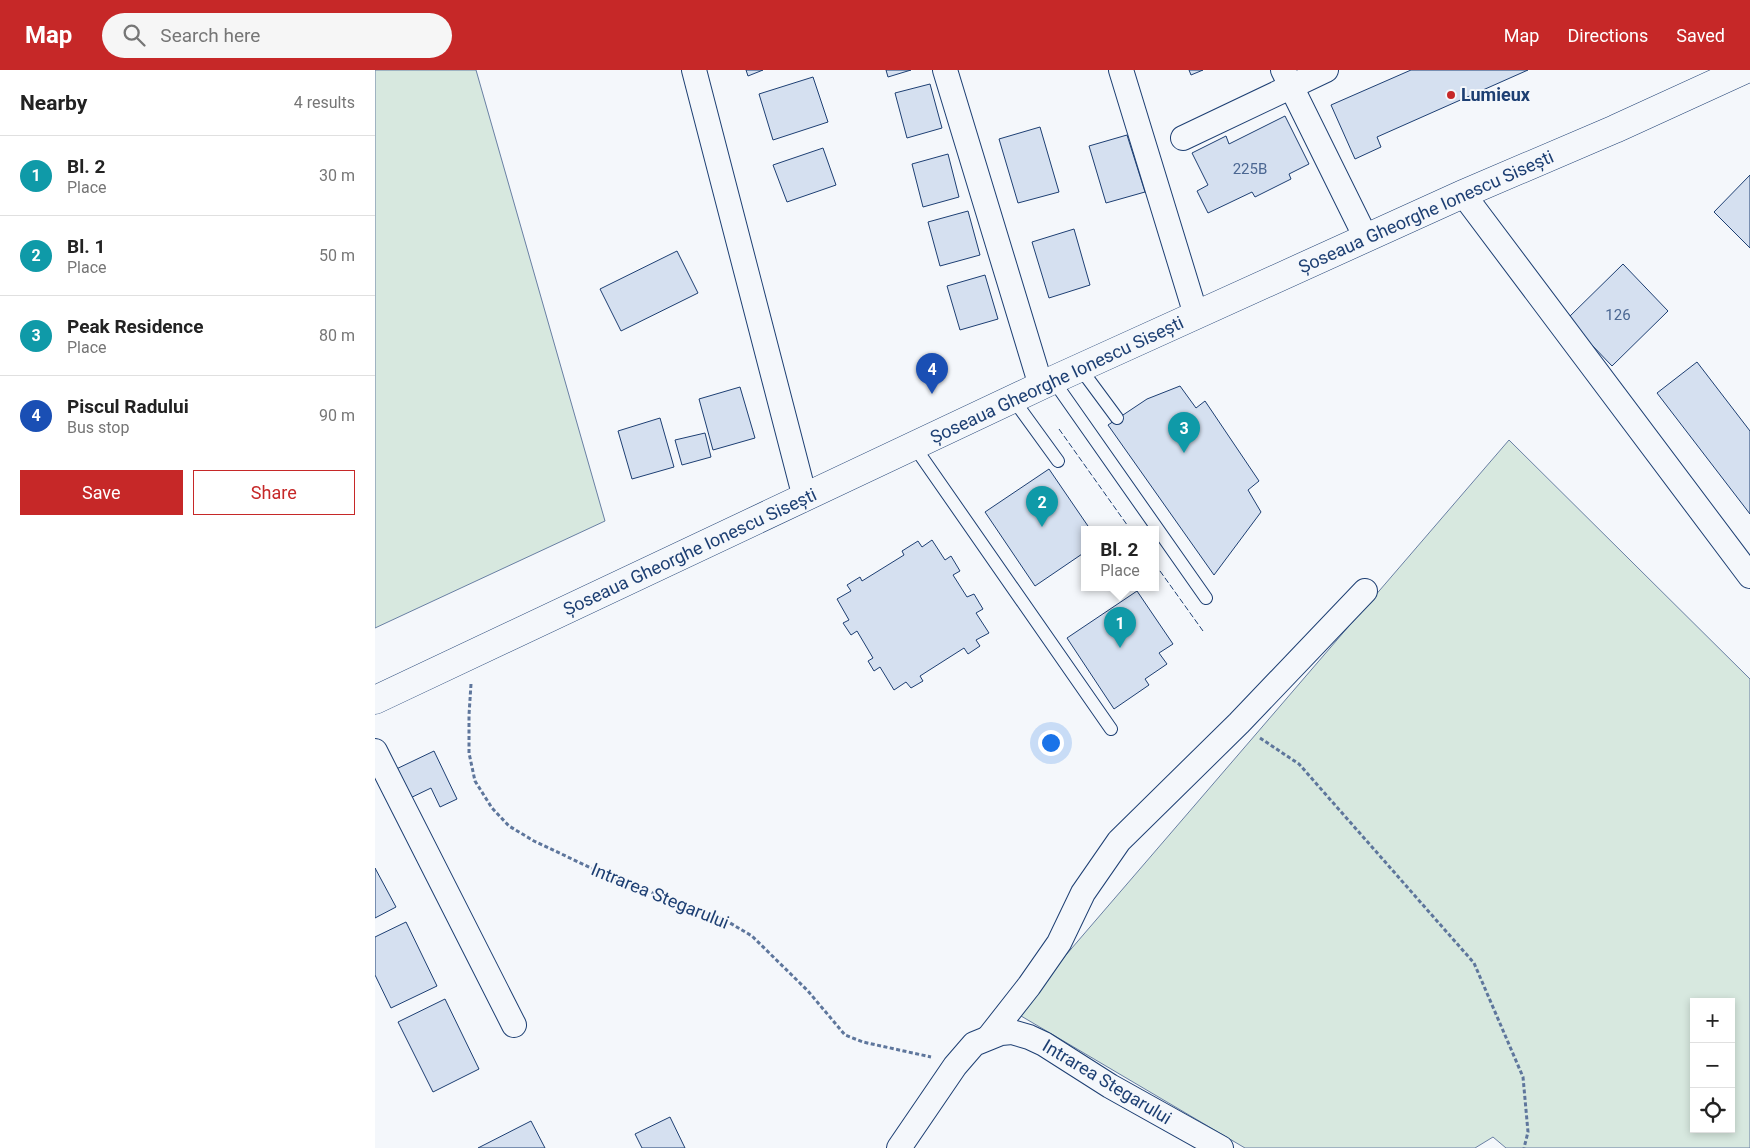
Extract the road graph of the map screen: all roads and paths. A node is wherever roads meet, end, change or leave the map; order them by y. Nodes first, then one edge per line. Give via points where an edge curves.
1 (694, 70) edge
2 (945, 70) edge
3 (1121, 70) edge
4 (1326, 70) edge
5 (1744, 70) edge
6 (1287, 78) edge
7 (1183, 138) dead end
8 (1463, 194) junction
9 (1365, 238) junction
10 (1196, 315) junction
11 (1080, 368) junction
12 (1047, 383) junction
13 (1013, 399) junction
14 (1117, 418) dead end
15 (914, 446) junction
16 (1058, 461) dead end
17 (805, 498) junction
18 (1153, 526) edge
19 (1159, 534) edge
20 (1750, 576) edge
21 (1365, 590) dead end
22 (1206, 598) dead end
23 (473, 654) junction
24 (375, 700) edge
25 (1239, 723) junction
26 (1111, 729) dead end
27 (375, 751) edge
28 (514, 1025) dead end
29 (989, 1037) junction
30 (955, 1066) junction
31 (899, 1148) edge
32 (1221, 1148) edge
33 (1524, 1148) edge

1 - 17 street
2 - 12 street
3 - 10 street
4 - 6 street
5 - 8 main road, Șoseaua Gheorghe Ionescu Sisești
6 - 7 street
6 - 9 street
8 - 9 main road, Șoseaua Gheorghe Ionescu Sisești
8 - 20 street
9 - 10 main road, Șoseaua Gheorghe Ionescu Sisești
10 - 11 main road, Șoseaua Gheorghe Ionescu Sisești
11 - 12 main road, Șoseaua Gheorghe Ionescu Sisești
11 - 14 lane
12 - 13 main road, Șoseaua Gheorghe Ionescu Sisești
12 - 18 lane
13 - 15 main road, Șoseaua Gheorghe Ionescu Sisești
13 - 16 lane
15 - 17 main road, Șoseaua Gheorghe Ionescu Sisești
15 - 26 lane
17 - 23 main road, Șoseaua Gheorghe Ionescu Sisești
19 - 22 lane
21 - 25 street
23 - 24 main road, Șoseaua Gheorghe Ionescu Sisești
23 - 30 path, Intrarea Stegarului via 469,753 475,781 491,808 509,826 610,877 725,920 752,936 808,991 845,1035
25 - 29 street via 1119,841 1083,893 1059,943
25 - 33 path via 1299,764 1474,963 1523,1077 1527,1132
27 - 28 street
29 - 30 street via 974,1044
29 - 32 street, Intrarea Stegarului via 1012,1032 1044,1044
30 - 31 street

